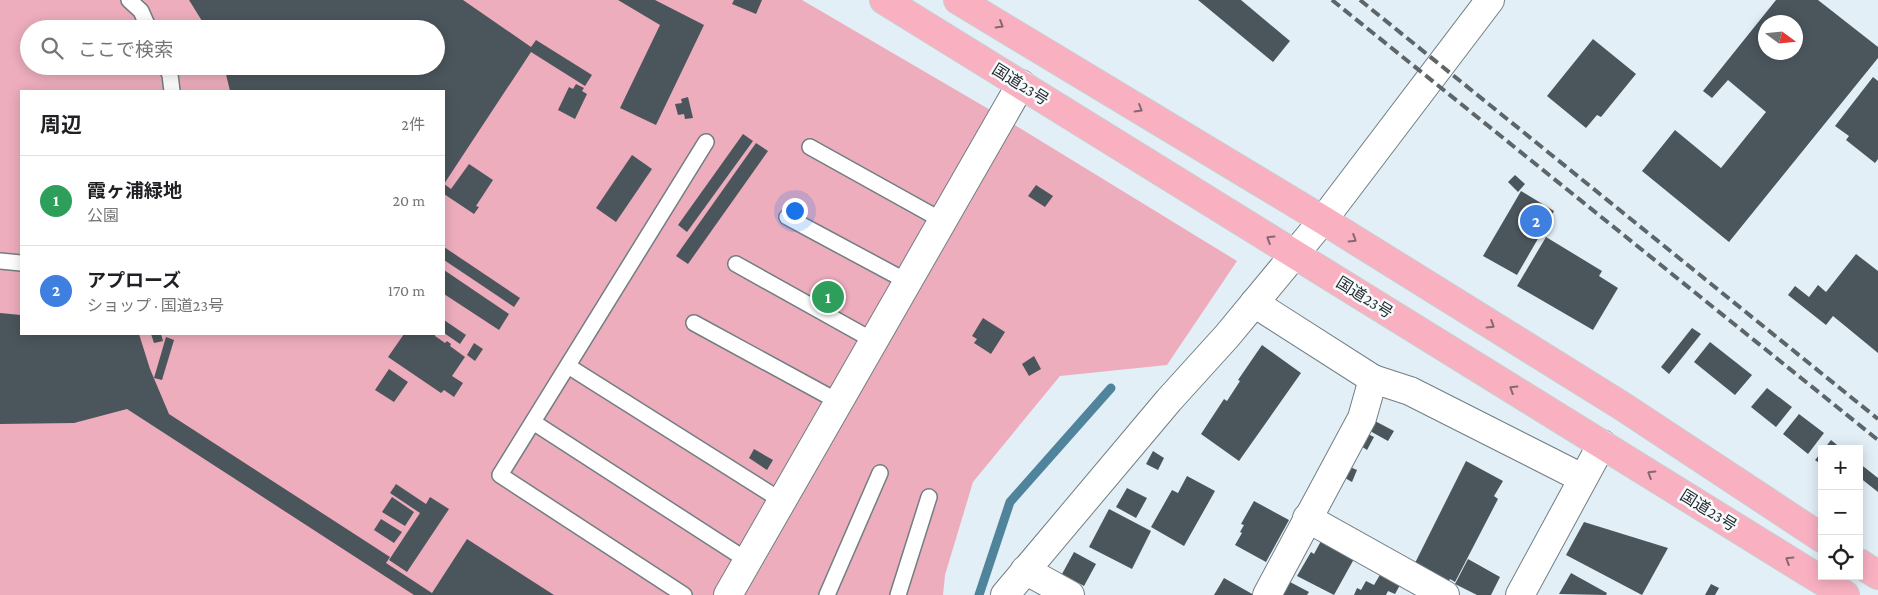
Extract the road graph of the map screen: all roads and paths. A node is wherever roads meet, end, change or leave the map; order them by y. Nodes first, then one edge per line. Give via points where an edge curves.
1 (129, 0) edge
2 (884, 0) edge
3 (958, 0) edge
4 (1490, 0) edge
5 (145, 20) edge
6 (170, 75) edge
7 (1021, 84) junction
8 (172, 90) edge
9 (706, 142) dead end
10 (810, 147) dead end
11 (787, 217) dead end
12 (1322, 220) junction
13 (942, 221) junction
14 (1294, 254) junction
15 (0, 261) edge
16 (20, 263) edge
17 (736, 264) dead end
18 (908, 282) junction
19 (1254, 303) junction
20 (694, 323) dead end
21 (874, 341) junction
22 (568, 366) junction
23 (1374, 380) junction
24 (839, 402) junction
25 (533, 422) junction
26 (1602, 444) junction
27 (880, 473) dead end
28 (1582, 478) junction
29 (929, 498) dead end
30 (782, 501) junction
31 (1307, 518) junction
32 (1818, 535) edge
33 (748, 561) junction
34 (1863, 566) edge
35 (1024, 570) junction
36 (1878, 575) edge
37 (1830, 591) edge
38 (684, 595) edge
39 (728, 595) edge
40 (827, 595) edge
41 (898, 595) edge
42 (1005, 595) edge
43 (1070, 595) edge
44 (1266, 595) edge
45 (1445, 595) edge
46 (1520, 595) edge

1 - 5 lane
2 - 7 highway, 国道23号
3 -> 12 highway
4 - 12 street
6 - 8 lane
7 - 13 street
14 -> 7 highway, 国道23号
9 - 22 lane
10 - 13 lane
11 - 18 lane
12 - 14 street
12 -> 32 highway via 1622,406
13 - 18 street
14 - 19 street
26 -> 14 highway, 国道23号
15 - 16 lane
17 - 21 lane
18 - 21 street
19 - 23 street
19 - 35 street
20 - 24 lane
21 - 24 street
22 - 25 lane
22 - 30 lane
23 - 28 street via 1410,391
23 - 31 street via 1362,418
24 - 30 street
25 - 33 lane
25 - 38 lane via 500,475
26 - 28 street
37 -> 26 highway, 国道23号
27 - 40 lane
28 - 46 street
29 - 41 lane
30 - 33 street
31 - 44 street
31 - 45 street
33 - 39 street
34 - 36 highway
35 - 42 street
35 - 43 street

